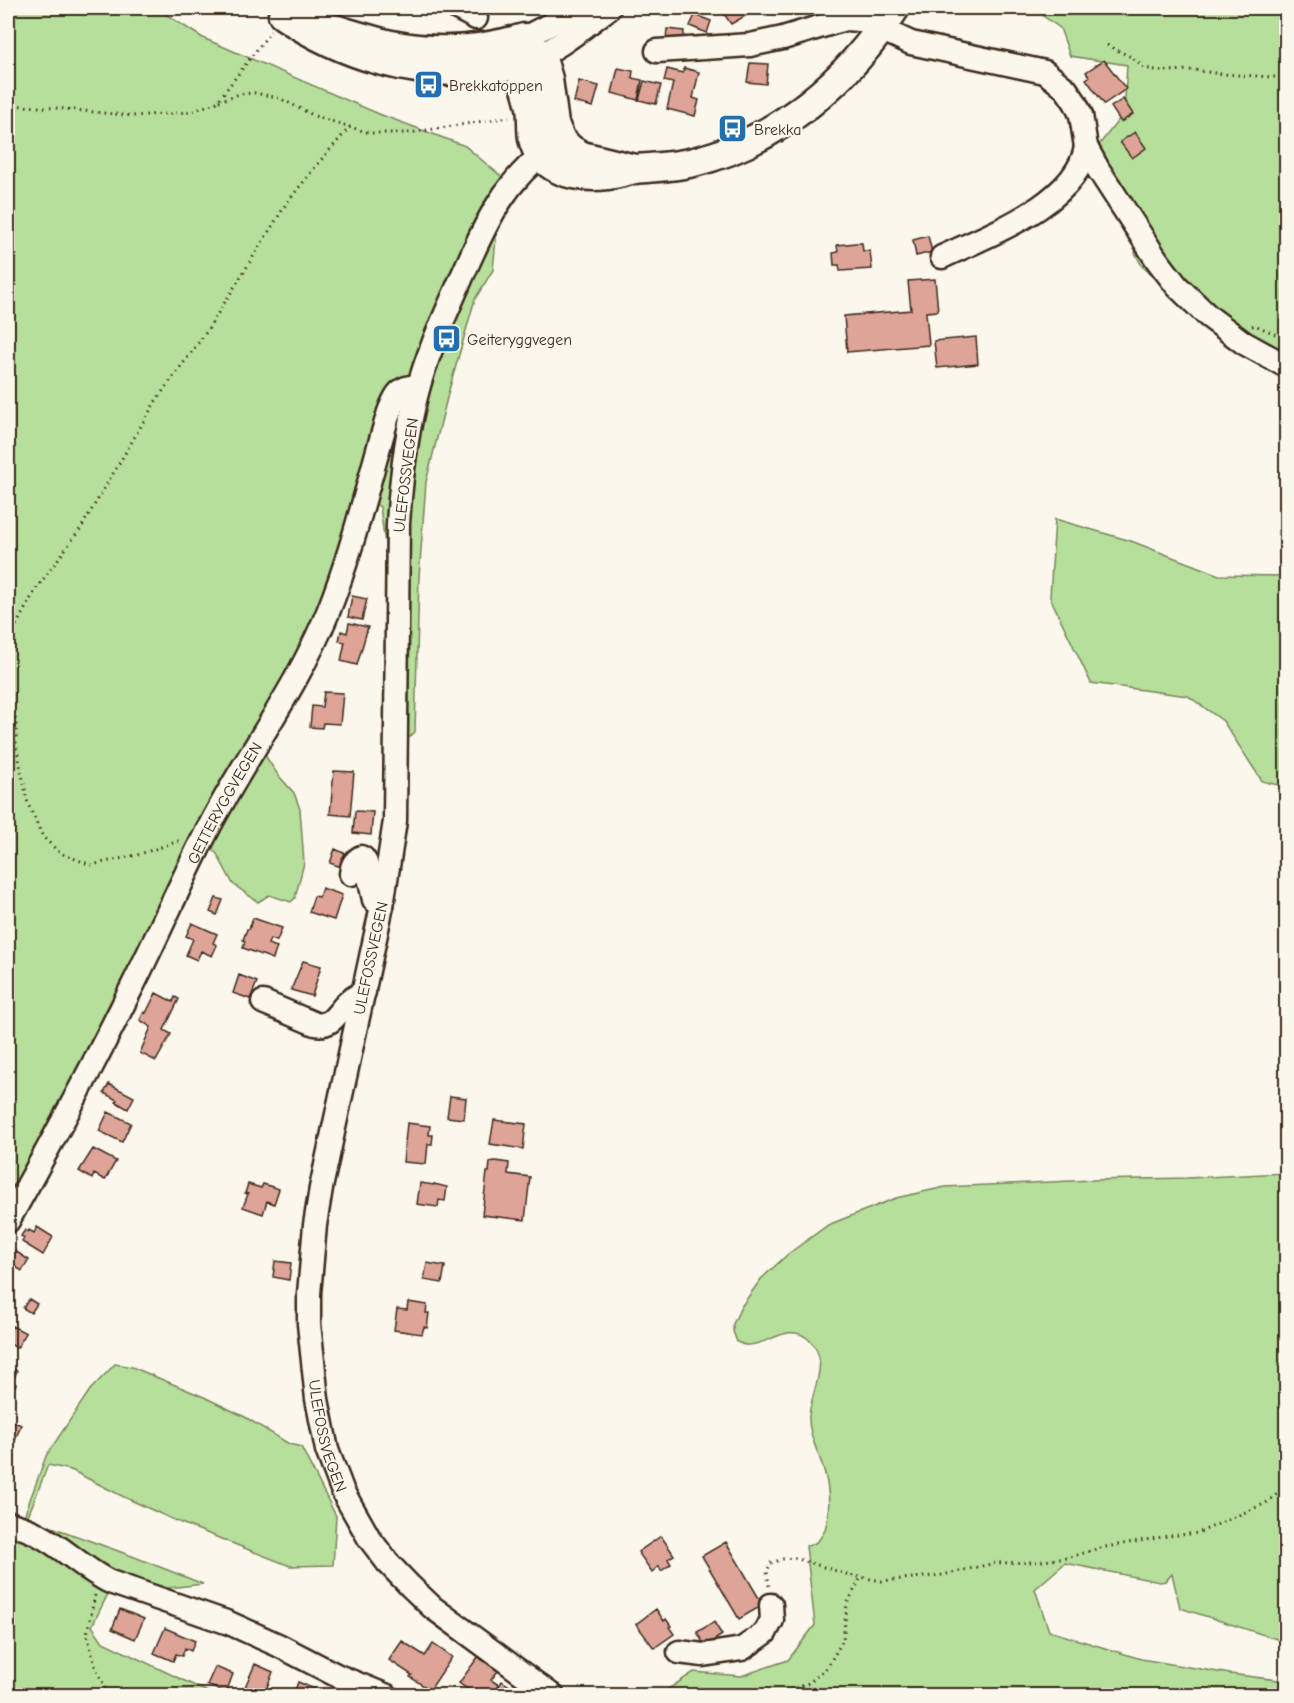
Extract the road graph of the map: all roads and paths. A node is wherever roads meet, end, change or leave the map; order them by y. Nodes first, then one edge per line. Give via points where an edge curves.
1 (577, 8) edge
2 (609, 8) edge
3 (279, 10) edge
4 (888, 19) edge
5 (1107, 45) dead end
6 (657, 51) dead end
7 (528, 52) junction
8 (1287, 73) edge
9 (217, 102) junction
10 (8, 105) edge
11 (510, 117) dead end
12 (350, 127) junction
13 (551, 147) junction
14 (1086, 147) junction
15 (942, 257) dead end
16 (1287, 366) edge
17 (418, 387) junction
18 (8, 613) edge
19 (14, 629) junction
20 (8, 648) edge
21 (8, 695) edge
22 (206, 832) junction
23 (351, 874) dead end
24 (382, 906) junction
25 (364, 992) junction
26 (263, 1002) dead end
27 (8, 1221) edge
28 (1287, 1487) edge
29 (8, 1523) edge
30 (98, 1576) junction
31 (862, 1577) junction
32 (771, 1605) joint
33 (678, 1652) dead end
34 (109, 1695) edge
35 (387, 1695) edge
36 (553, 1695) edge
37 (773, 1695) edge

1 - 7 street via 555,22
2 - 7 street via 567,39
3 - 7 main road via 389,44 430,51 505,44
3 - 9 path
4 - 6 street via 845,19 750,45
4 - 13 main road via 831,85 790,117 742,145 677,166 609,175 564,172 546,160
4 - 14 street via 911,43 1045,72 1075,102
5 - 8 path via 1144,68 1162,71 1273,77
7 - 13 main road via 534,144
9 - 10 path via 190,112 133,116
9 - 12 path via 255,93 279,98 315,116
11 - 12 path via 409,134 370,133
12 - 19 path via 286,204 207,331 157,399 81,528 36,589
13 - 17 street, ULEFOSSVEGEN via 511,183 500,199 477,242
14 - 15 street via 1079,169 1037,209
14 - 16 street via 1157,260 1192,303 1244,343
17 - 22 street, GEITERYGGVEGEN via 401,390 389,412 353,539 311,652
17 - 24 street, ULEFOSSVEGEN via 406,438 400,494 394,821
18 - 19 path
19 - 20 path
21 - 22 path via 16,720 16,744 28,804 43,837 60,854 91,865 137,855
22 - 27 street, GEITERYGGVEGEN via 130,992
23 - 24 street via 356,860 363,858 374,900
24 - 25 street, ULEFOSSVEGEN
25 - 26 street via 323,1025
25 - 36 street, ULEFOSSVEGEN via 321,1188 312,1256 309,1324 327,1450 355,1515 382,1555 410,1586 454,1624
28 - 31 path via 1266,1503 1198,1533 1100,1548 1067,1558 995,1563 943,1575 882,1581
29 - 30 street via 39,1535
30 - 34 path via 87,1634 95,1666
30 - 35 street via 238,1626 338,1677
31 - 32 path via 795,1558 783,1559 771,1563 767,1570
31 - 37 path via 847,1604 843,1640 828,1665 809,1683
32 - 33 street via 772,1620 765,1633 742,1649 703,1655

